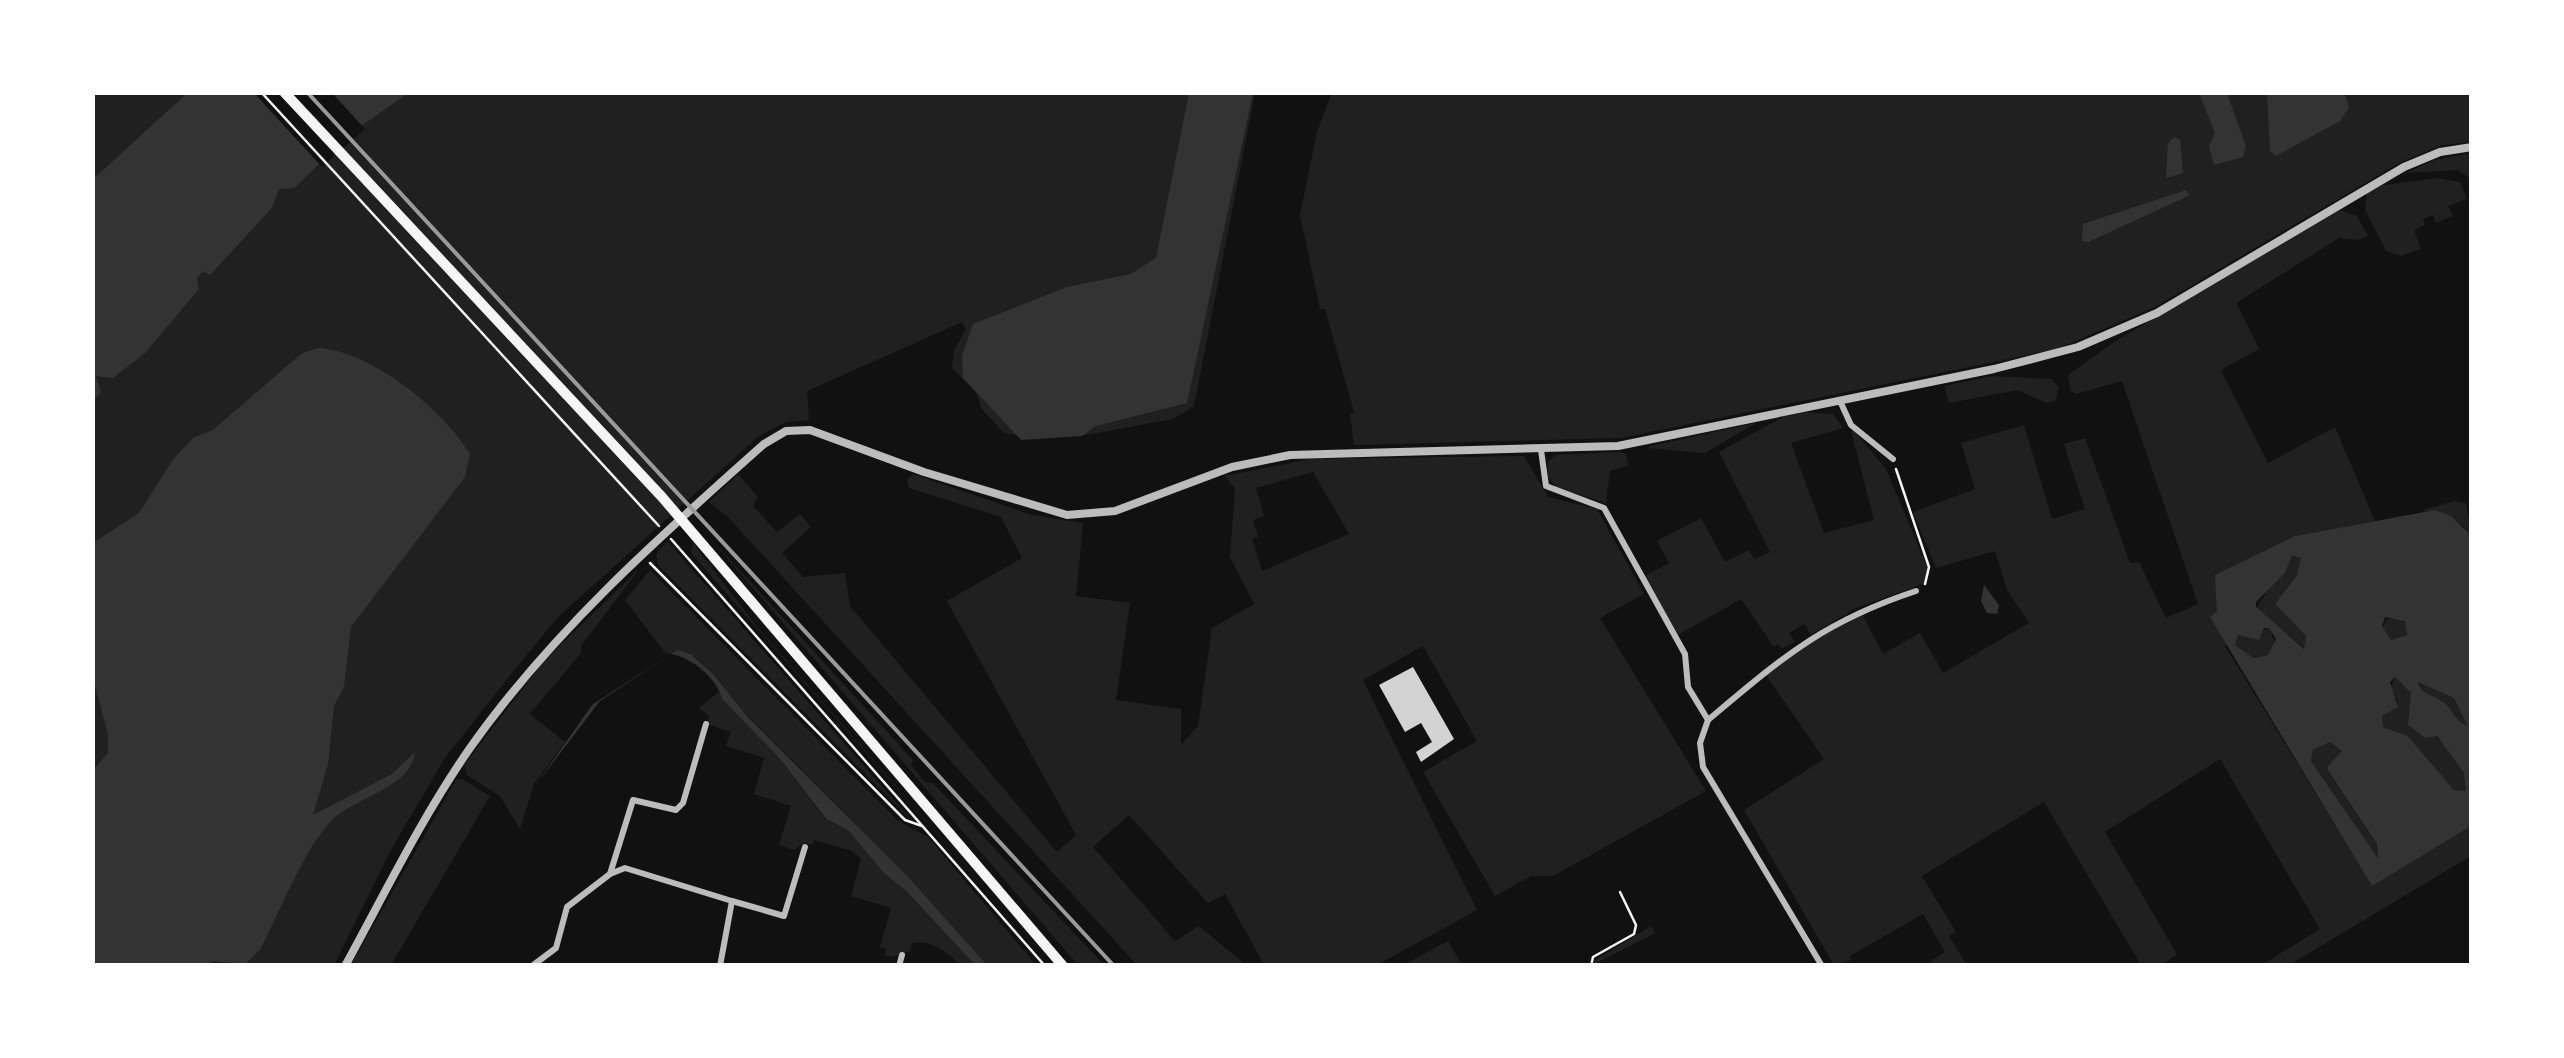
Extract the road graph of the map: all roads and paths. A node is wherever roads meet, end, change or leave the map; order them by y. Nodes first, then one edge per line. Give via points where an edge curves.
1 (260, 92) edge
2 (284, 92) edge
3 (2472, 147) edge
4 (1840, 401) junction
5 (1541, 450) junction
6 (1893, 459) joint
7 (640, 555) junction
8 (1916, 591) joint
9 (1708, 720) junction
10 (706, 724) dead end
11 (923, 826) junction
12 (805, 847) dead end
13 (610, 874) junction
14 (1620, 892) dead end
15 (732, 901) junction
16 (902, 955) dead end
17 (345, 966) edge
18 (532, 966) edge
19 (720, 966) edge
20 (899, 966) edge
21 (1045, 966) edge
22 (1063, 966) edge
23 (1592, 966) edge
24 (1822, 966) edge

1 - 11 path
2 - 22 main road via 696,537
3 - 4 street via 2404,166 2157,313 2108,335 2028,362
4 - 5 street via 1618,446
4 - 6 street via 1844,417
5 - 7 street via 1290,455 1232,467 1115,510 1067,514 794,429 764,444
5 - 9 street via 1546,486 1604,508 1685,654 1688,687
6 - 8 path via 1929,567 1929,578
7 - 11 path via 905,820
7 - 17 street via 581,612 470,748
8 - 9 street via 1821,631
9 - 24 street via 1700,743 1704,767
10 - 13 street via 684,803 676,810 634,800
11 - 21 path
12 - 15 street via 784,916
13 - 15 street via 625,868
13 - 18 street via 567,907 556,948
14 - 23 path via 1634,934 1594,957
15 - 19 street
16 - 20 street

